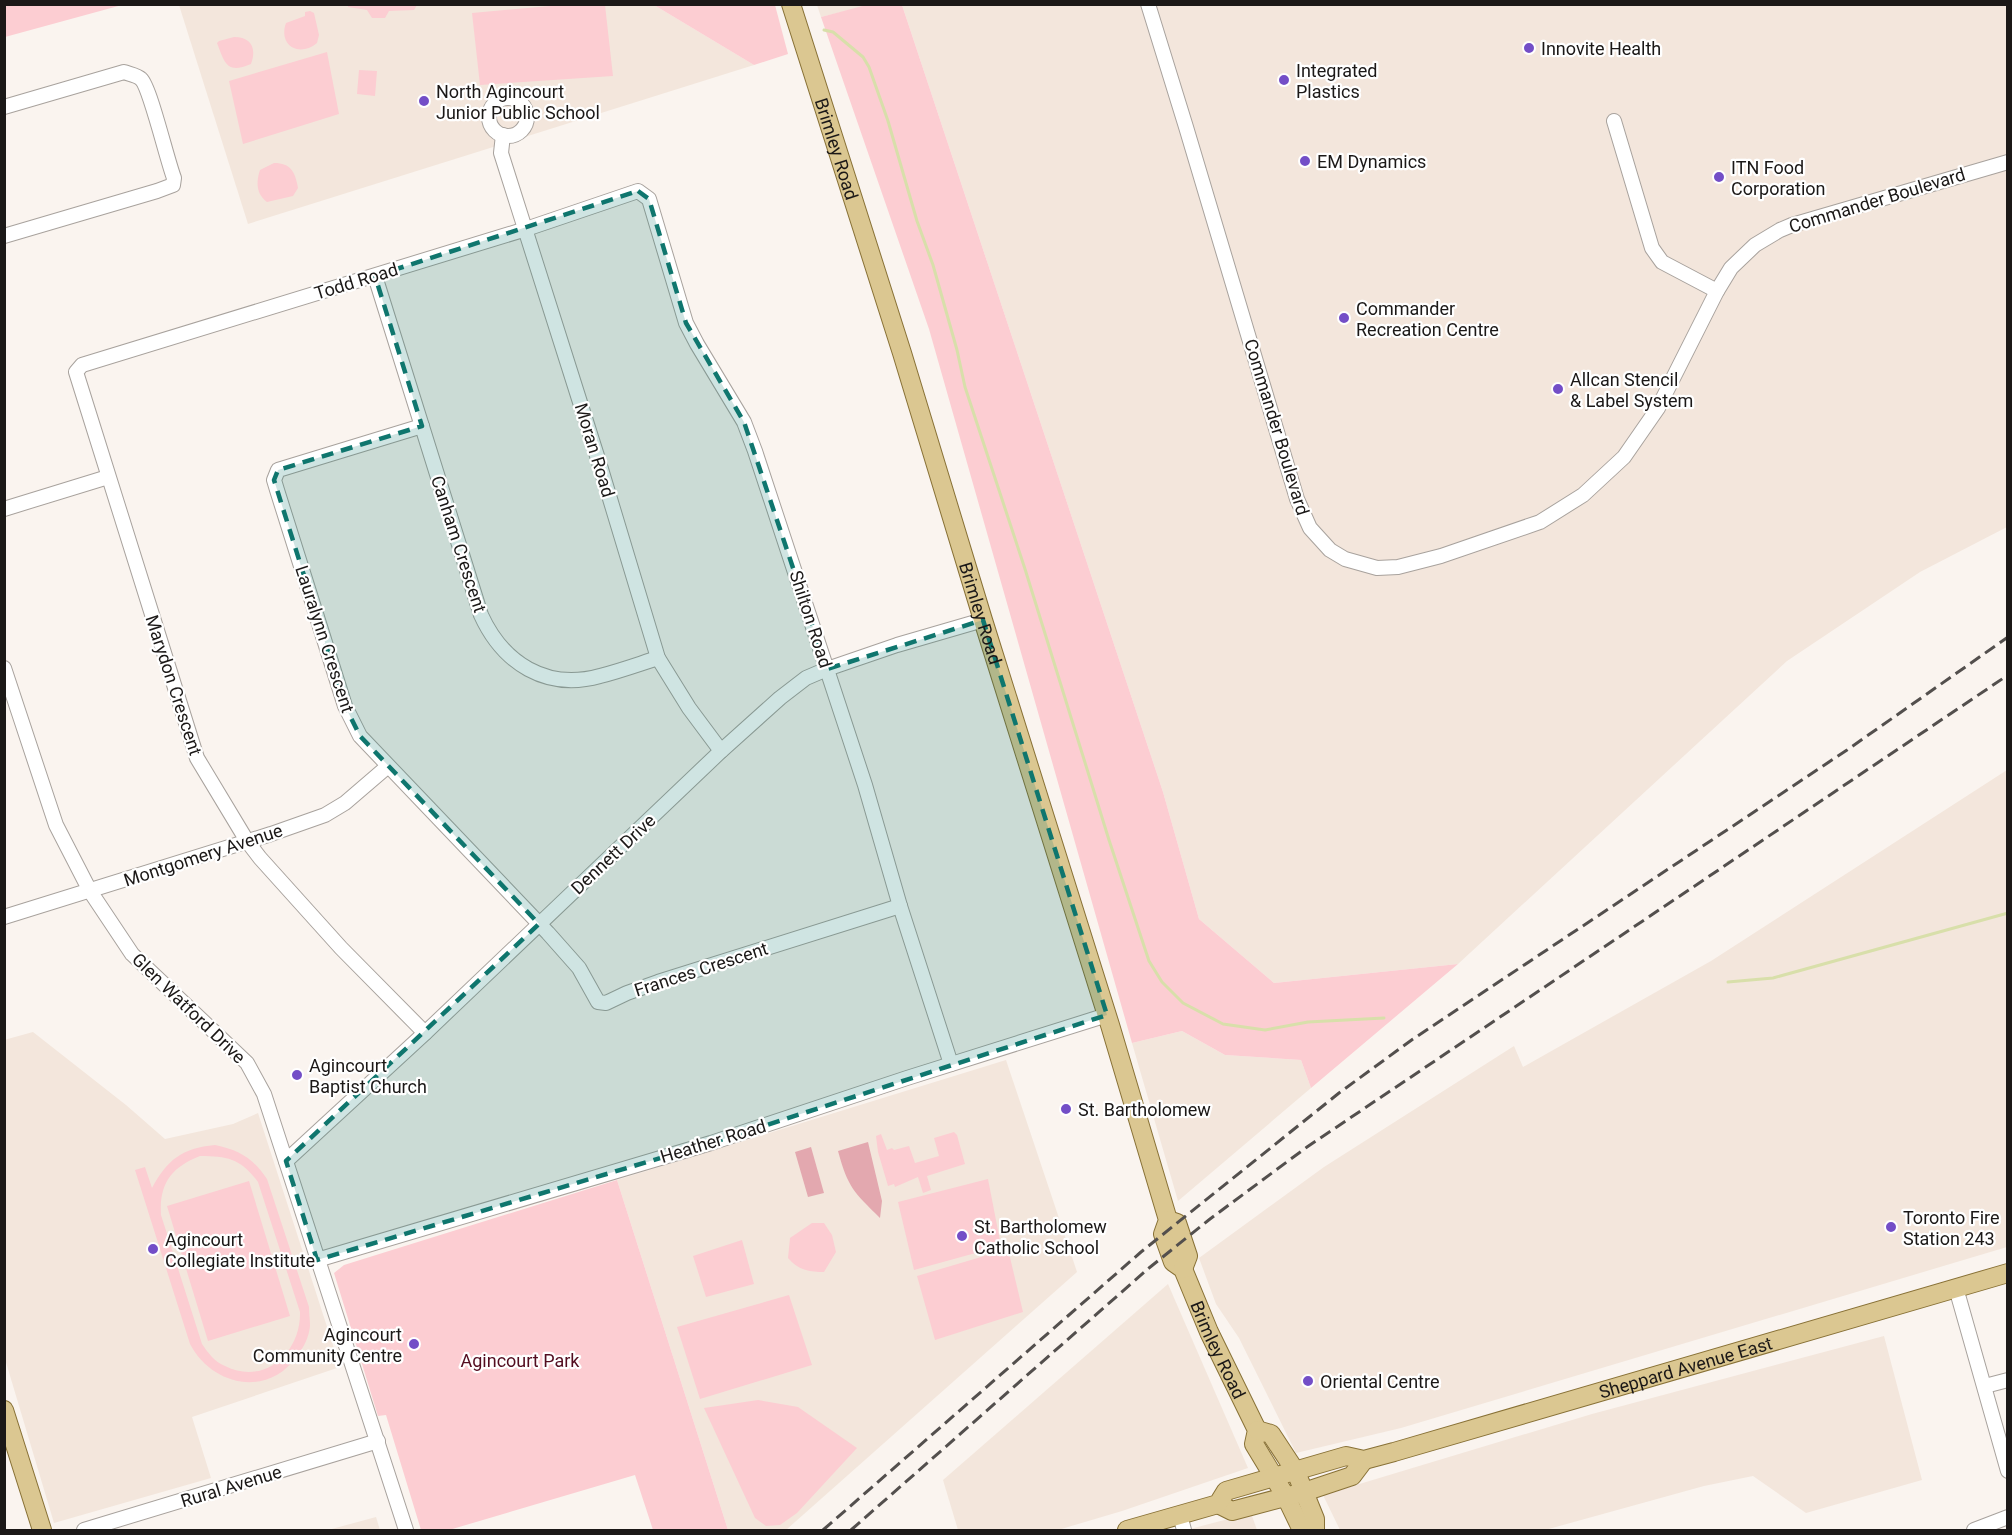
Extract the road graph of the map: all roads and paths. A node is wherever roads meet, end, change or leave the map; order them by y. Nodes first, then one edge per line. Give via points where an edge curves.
1 (791, 4) edge
2 (1148, 4) edge
3 (4, 107) edge
4 (1614, 121) dead end
5 (503, 135) dead end
6 (2007, 162) edge
7 (638, 191) joint
8 (526, 229) junction
9 (4, 236) edge
10 (375, 276) junction
11 (1717, 291) junction
12 (76, 372) joint
13 (422, 426) junction
14 (108, 477) junction
15 (4, 509) edge
16 (982, 620) junction
17 (658, 658) junction
18 (4, 668) edge
19 (827, 669) junction
20 (721, 751) junction
21 (387, 767) junction
22 (247, 841) junction
23 (90, 891) junction
24 (900, 906) junction
25 (4, 917) edge
26 (539, 924) junction
27 (1107, 1015) junction
28 (425, 1033) junction
29 (951, 1064) junction
30 (286, 1161) junction
31 (317, 1260) junction
32 (2007, 1273) edge
33 (1956, 1288) junction
34 (2007, 1380) edge
35 (1984, 1386) junction
36 (4, 1410) edge
37 (1257, 1430) junction
38 (378, 1441) junction
39 (1364, 1460) junction
40 (2007, 1471) edge
41 (1296, 1472) junction
42 (1275, 1478) junction
43 (1304, 1491) junction
44 (1286, 1497) junction
45 (1218, 1504) junction
46 (2007, 1518) edge
47 (1182, 1523) edge
48 (42, 1530) edge
49 (84, 1530) edge
50 (406, 1530) edge
51 (1127, 1530) edge
52 (1306, 1530) edge
53 (1316, 1530) edge
54 (1974, 1530) edge

1 - 16 main road, Brimley Road
2 - 11 street, Commander Boulevard via 1297,499 1310,528 1330,550 1345,559 1377,568 1398,567 1507,535 1540,522 1583,495 1624,457 1658,408
3 - 9 street via 124,72 133,75 140,78 148,91 174,178 173,185 157,191
4 - 11 street via 1652,248 1662,262
5 - 8 street, Moran Road via 501,153
6 - 11 street, Commander Boulevard via 1780,230 1755,245 1731,268
7 - 8 street, Todd Road
7 - 19 street, Shilton Road via 650,200 690,330 744,422
8 - 10 street, Todd Road
8 - 17 street, Moran Road
10 - 12 street, Todd Road via 82,365
10 - 13 street, Canham Crescent
12 - 14 street, Marydon Crescent
13 - 17 street, Canham Crescent via 481,615 489,633 508,656 544,675 576,680
13 - 21 street, Lauralynn Crescent via 278,470 274,480 345,706 360,736
14 - 15 street
14 - 22 street, Marydon Crescent via 197,758
16 - 19 street, Dennett Drive
16 - 27 main road, Brimley Road
17 - 20 street, Moran Road
18 - 23 street, Glen Watford Drive via 56,825
19 - 20 street, Dennett Drive via 806,678 780,698
19 - 24 street, Shilton Road
20 - 26 street, Dennett Drive
21 - 22 street, Montgomery Avenue via 325,815
21 - 26 street, Lauralynn Crescent
22 - 23 street, Montgomery Avenue
22 - 28 street, Marydon Crescent via 341,948
23 - 25 street, Montgomery Avenue
23 - 30 street, Glen Watford Drive via 132,954 247,1063 264,1094
24 - 26 street, Frances Crescent via 606,1003 594,998 579,968
24 - 29 street, Shilton Road
26 - 28 street, Dennett Drive
27 - 29 street, Heather Road
27 - 37 main road, Brimley Road via 1168,1220 1163,1234 1173,1262 1183,1269
28 - 30 street, Dennett Drive
29 - 31 street, Heather Road via 711,1143
30 - 31 street, Glen Watford Drive
31 - 38 street, Glen Watford Drive
32 - 33 main road, Sheppard Avenue East
33 - 35 street
33 - 39 main road, Sheppard Avenue East
34 - 35 street
35 - 40 street
36 - 48 main road
37 - 41 main road, Brimley Road via 1271,1434
37 - 42 main road, Brimley Road via 1254,1444
38 - 49 street, Rural Avenue
38 - 50 street, Glen Watford Drive
39 - 41 main road, Sheppard Avenue East via 1346,1456
39 - 43 main road, Sheppard Avenue East via 1352,1476
41 - 42 main road, Sheppard Avenue East
41 - 43 main road, Brimley Road
42 - 44 main road, Brimley Road
42 - 45 main road, Sheppard Avenue East via 1226,1491
43 - 44 main road, Sheppard Avenue East
43 - 53 main road, Brimley Road via 1316,1519
44 - 45 main road, Sheppard Avenue East via 1232,1511
44 - 52 main road, Brimley Road via 1300,1526
45 - 47 main road, Sheppard Avenue East
46 - 54 street
47 - 51 main road, Sheppard Avenue East

